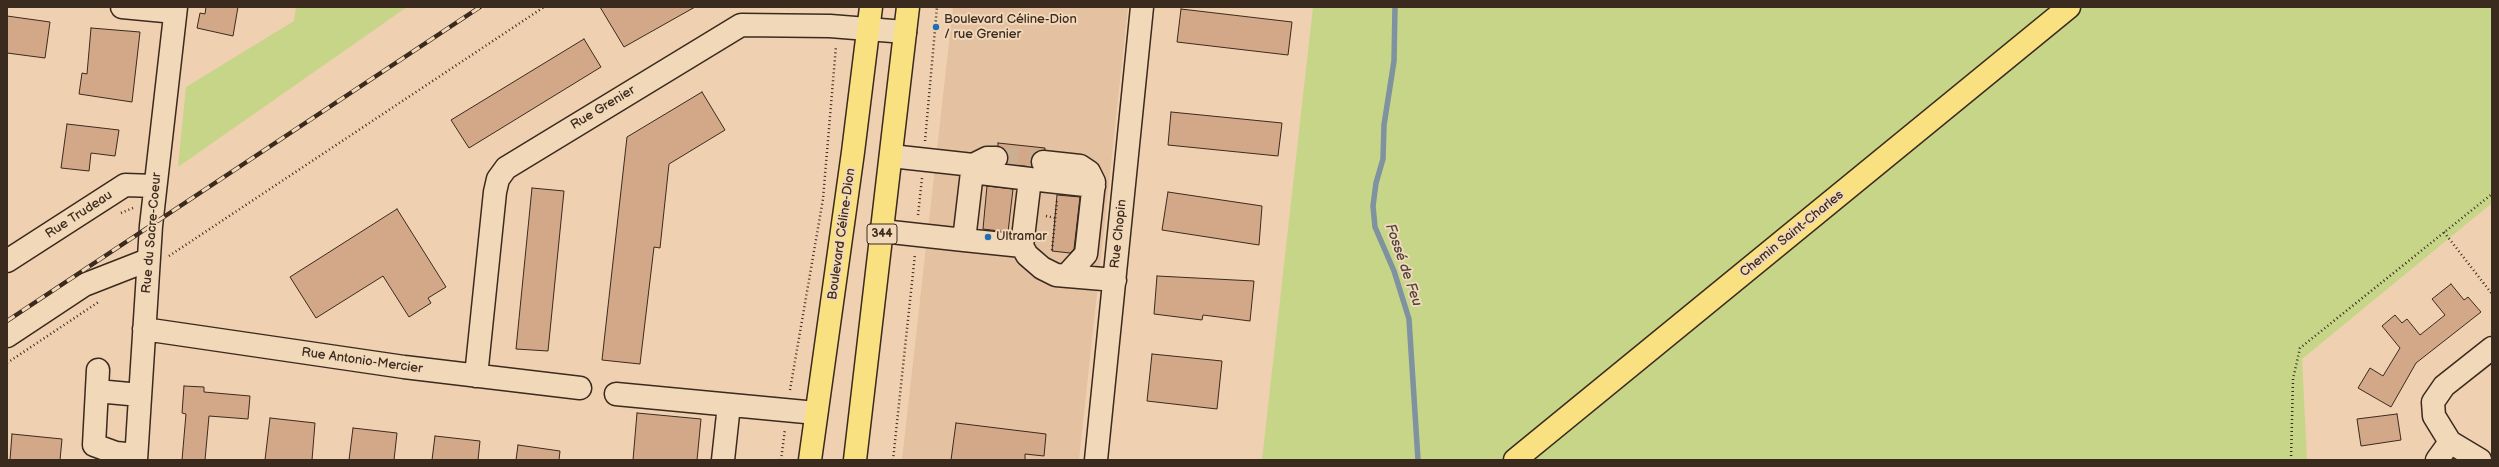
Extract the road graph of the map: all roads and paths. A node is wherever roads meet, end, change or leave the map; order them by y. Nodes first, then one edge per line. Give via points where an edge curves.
1 (122, 7) edge
2 (544, 7) edge
3 (908, 7) edge
4 (1142, 7) edge
5 (2069, 7) edge
6 (175, 10) edge
7 (870, 17) edge
8 (838, 26) junction
9 (905, 32) junction
10 (891, 156) junction
11 (996, 158) tunnel mouth
12 (1043, 162) tunnel mouth
13 (972, 168) junction
14 (1030, 179) junction
15 (155, 186) junction
16 (1094, 186) junction
17 (2492, 194) edge
18 (882, 231) junction
19 (2444, 232) junction
20 (964, 240) junction
21 (1022, 246) junction
22 (157, 259) junction
23 (7, 261) edge
24 (1066, 276) junction
25 (1115, 280) junction
26 (2492, 294) edge
27 (107, 297) dead end
28 (144, 330) junction
29 (7, 336) edge
30 (2492, 348) edge
31 (7, 363) edge
32 (476, 376) junction
33 (580, 388) dead end
34 (140, 394) junction
35 (616, 394) dead end
36 (729, 405) junction
37 (787, 411) junction
38 (816, 413) junction
39 (2450, 442) junction
40 (136, 458) edge
41 (723, 460) edge
42 (782, 460) edge
43 (810, 460) edge
44 (855, 460) edge
45 (1096, 460) edge
46 (1515, 460) edge
47 (2291, 460) edge
48 (2437, 460) edge
49 (2480, 460) edge

1 - 6 street
2 - 22 path
3 - 9 main road, 344
4 - 25 street, Rue Chopin
5 - 46 main road, Chemin Saint-Charles
6 - 15 street, Rue du Sacre-Coeur
7 - 8 street, Rue Grenier
7 - 9 street, Rue Grenier
7 - 38 main road, Boulevard Céline-Dion
8 - 32 street, Rue Grenier via 748,24 734,28 503,171 495,192
8 - 37 path via 823,199
9 - 10 main road, 344
10 - 13 street
10 - 18 main road, 344
11 - 13 street via 987,158
12 - 16 street via 1086,168 1092,176
13 - 14 street
13 - 20 street
14 - 16 street
14 - 21 street
15 - 22 street, Rue du Sacre-Coeur
15 - 23 street, Rue Trudeau via 125,185
16 - 24 street via 1086,254
17 - 19 path
18 - 20 street
18 - 44 main road, 344
19 - 26 path
19 - 47 path via 2300,348 2293,379
20 - 21 street
21 - 24 street via 1027,255 1042,268 1051,274
22 - 28 street, Rue du Sacre-Coeur
22 - 29 street via 84,285
24 - 25 street
25 - 45 street, Rue Chopin
27 - 31 path
28 - 32 street, Rue Antonio-Mercier
28 - 34 street, Rue du Sacre-Coeur
30 - 39 street via 2444,386 2433,402 2434,416
32 - 33 street, Rue Antonio-Mercier
34 - 40 street, Rue du Sacre-Coeur
34 - 40 street via 98,381 94,445
35 - 36 street
36 - 37 street
36 - 41 street
37 - 38 street
37 - 42 path
38 - 43 main road, Boulevard Céline-Dion
39 - 48 street
39 - 49 street

